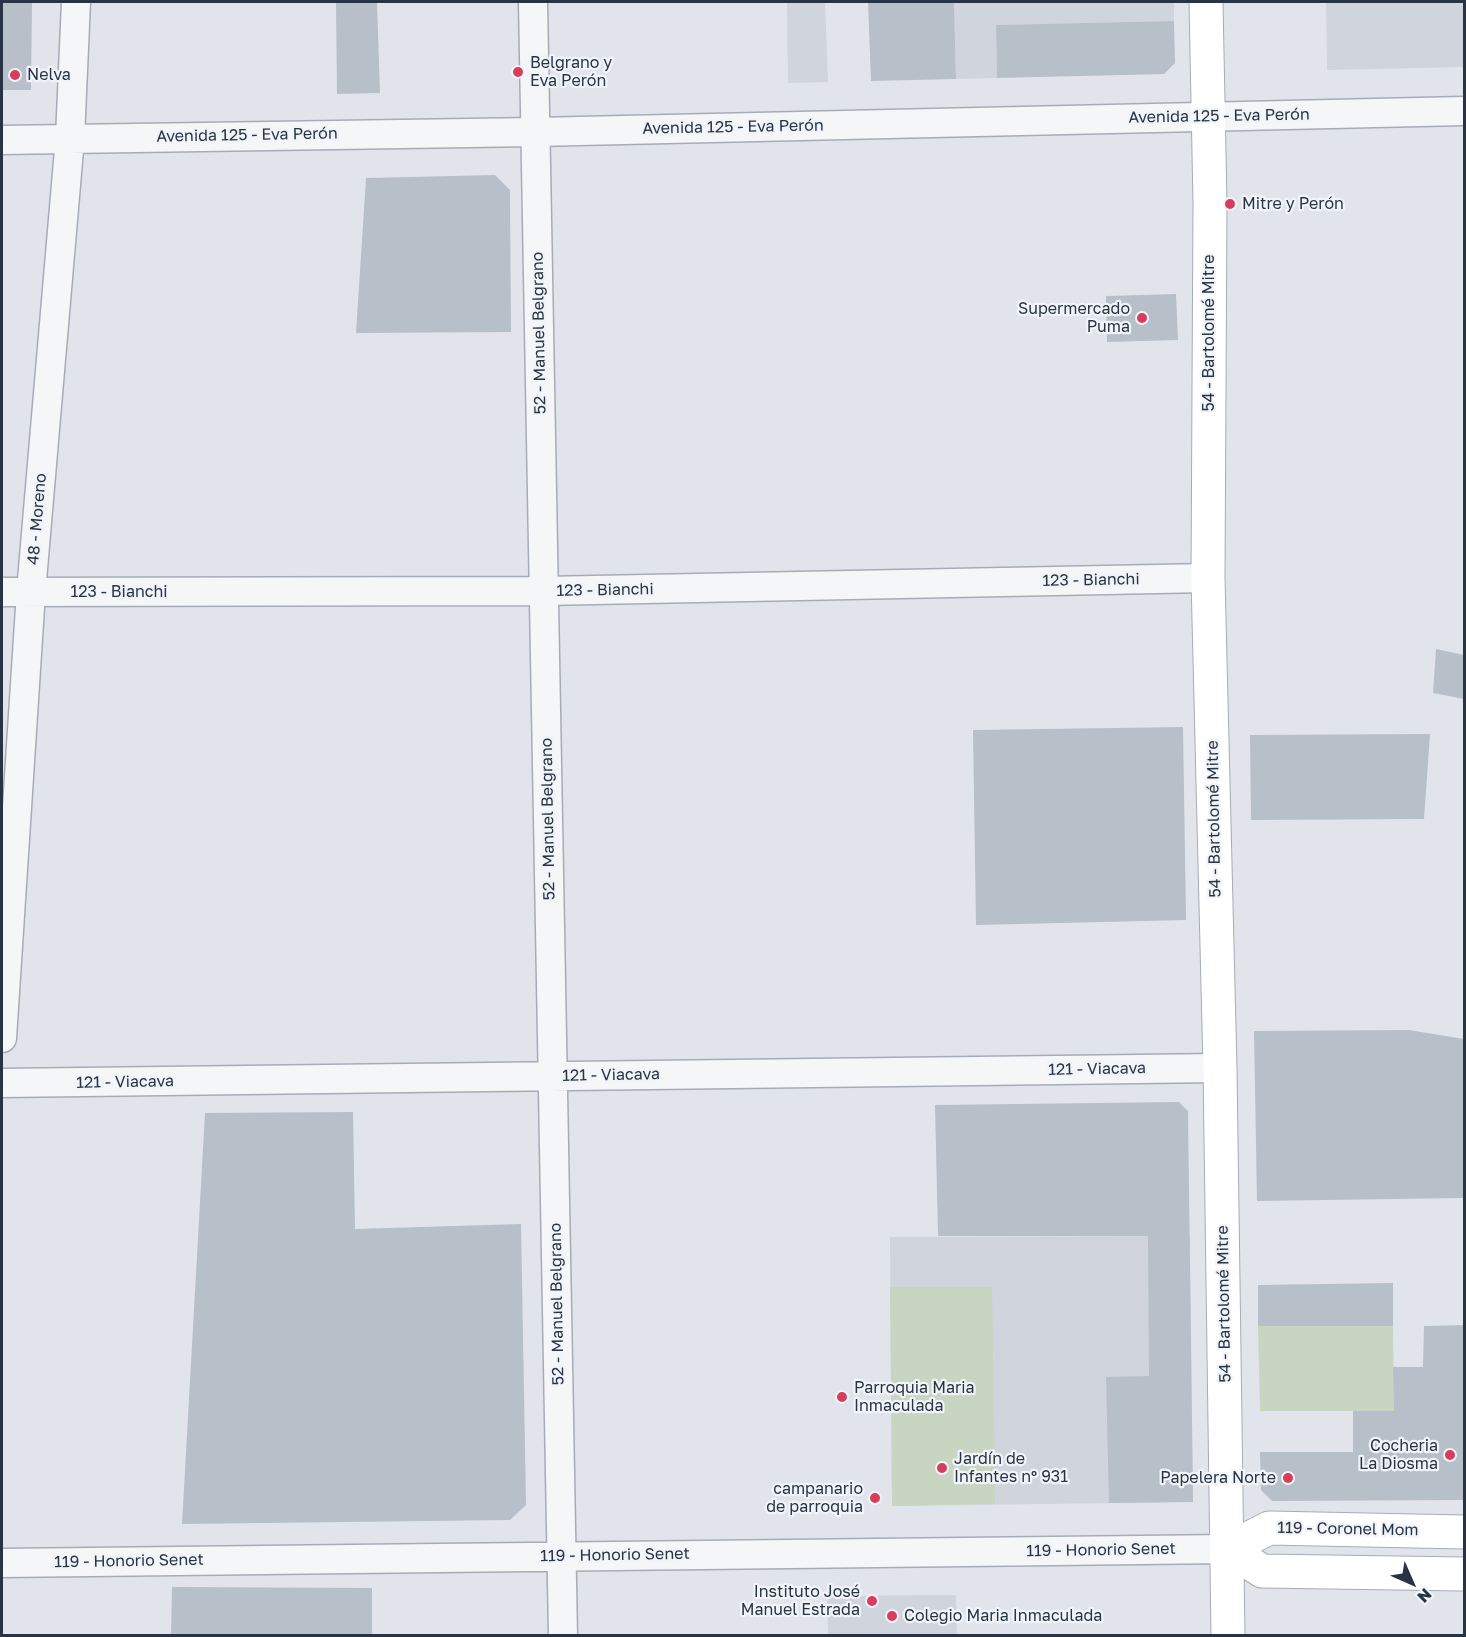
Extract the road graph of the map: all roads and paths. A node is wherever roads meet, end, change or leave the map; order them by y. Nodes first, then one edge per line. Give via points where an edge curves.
1 (76, 2) edge
2 (533, 2) edge
3 (1206, 2) edge
4 (1464, 111) edge
5 (1208, 116) junction
6 (535, 132) junction
7 (70, 138) junction
8 (2, 140) edge
9 (1208, 578) junction
10 (543, 591) junction
11 (2, 592) edge
12 (31, 592) junction
13 (2, 1038) edge
14 (1220, 1068) junction
15 (553, 1076) junction
16 (2, 1083) edge
17 (1464, 1532) edge
18 (1228, 1549) junction
19 (562, 1555) junction
20 (2, 1563) edge
21 (1464, 1574) edge
22 (563, 1635) edge
23 (1228, 1635) edge

1 - 7 street, 48 - Moreno
2 - 6 street, 52 - Manuel Belgrano
3 - 5 street, 54 - Bartolomé Mitre
4 - 5 street, Avenida 125 - Eva Perón
5 - 6 street, Avenida 125 - Eva Perón
5 - 9 street, 54 - Bartolomé Mitre
6 - 7 street, Avenida 125 - Eva Perón
6 - 10 street, 52 - Manuel Belgrano
7 - 8 street, Avenida 125 - Eva Perón
7 - 12 street, 48 - Moreno
9 - 10 street, 123 - Bianchi
9 - 14 street, 54 - Bartolomé Mitre
10 - 12 street, 123 - Bianchi
10 - 15 street, 52 - Manuel Belgrano
11 - 12 street, 123 - Bianchi
12 - 13 street, 48 - Moreno
14 - 15 street, 121 - Viacava
14 - 18 street, 54 - Bartolomé Mitre
15 - 16 street, 121 - Viacava
15 - 19 street, 52 - Manuel Belgrano
17 - 18 street, 119 - Coronel Mom via 1269,1528
18 - 19 street, 119 - Honorio Senet
18 - 21 street via 1262,1571
18 - 23 street, 54 - Bartolomé Mitre
19 - 20 street, 119 - Honorio Senet
19 - 22 street, 52 - Manuel Belgrano

